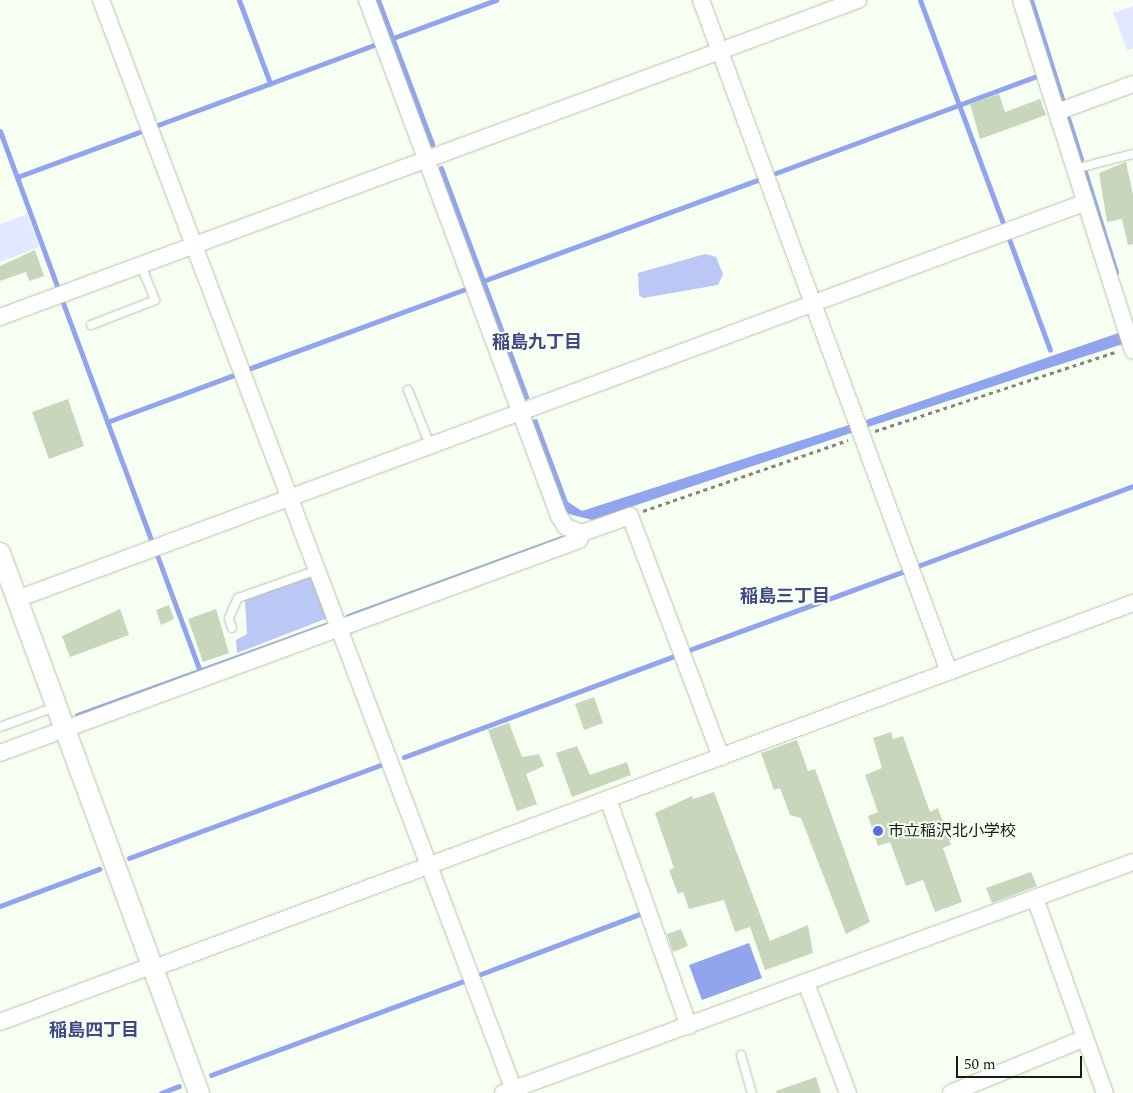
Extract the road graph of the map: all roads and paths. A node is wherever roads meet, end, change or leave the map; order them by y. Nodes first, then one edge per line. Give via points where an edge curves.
1 (101, 0) edge
2 (367, 0) edge
3 (702, 0) edge
4 (858, 0) edge
5 (1021, 0) edge
6 (720, 51) junction
7 (1133, 84) edge
8 (1057, 112) junction
9 (1133, 154) edge
10 (426, 160) junction
11 (1075, 169) junction
12 (1086, 202) junction
13 (192, 246) junction
14 (141, 265) junction
15 (813, 302) junction
16 (0, 318) edge
17 (91, 325) dead end
18 (1130, 336) edge
19 (408, 390) dead end
20 (519, 411) junction
21 (862, 436) junction
22 (430, 445) junction
23 (291, 498) junction
24 (630, 516) junction
25 (582, 532) junction
26 (0, 553) edge
27 (319, 569) junction
28 (17, 599) junction
29 (1133, 603) edge
30 (341, 626) junction
31 (232, 628) dead end
32 (949, 672) junction
33 (57, 706) junction
34 (0, 727) edge
35 (66, 729) junction
36 (0, 753) edge
37 (721, 757) junction
38 (608, 799) junction
39 (1133, 862) edge
40 (430, 865) junction
41 (1035, 898) junction
42 (154, 966) junction
43 (806, 983) junction
44 (0, 1022) edge
45 (689, 1026) junction
46 (1085, 1038) junction
47 (741, 1055) dead end
48 (510, 1092) edge
49 (199, 1093) edge
50 (752, 1093) edge
51 (848, 1093) edge
52 (951, 1093) edge
53 (1105, 1093) edge

1 - 13 street
2 - 10 street
3 - 6 street
4 - 6 street
5 - 8 street
6 - 10 street
6 - 15 street
7 - 8 street
8 - 11 street
9 - 11 lane
10 - 13 street
10 - 20 street
11 - 12 street
12 - 15 street
12 - 18 street
13 - 14 street
13 - 23 street
14 - 16 street
14 - 17 lane via 155,300
15 - 20 street
15 - 21 street
18 - 21 path
19 - 22 lane
20 - 22 street
20 - 25 street via 559,516 566,526
21 - 24 path
21 - 32 street
22 - 23 street
23 - 27 street
23 - 28 street
24 - 25 street
24 - 37 street
25 - 30 street via 579,540
26 - 28 street
27 - 30 street
27 - 31 lane via 238,598 229,618
28 - 33 street
29 - 32 street
30 - 35 street
30 - 40 street
32 - 37 street
33 - 34 lane
33 - 35 street
35 - 36 street
35 - 42 street
37 - 38 street
38 - 40 street
38 - 45 street
39 - 41 street
40 - 42 street
40 - 48 street
41 - 43 street
41 - 46 street
42 - 44 street
42 - 49 street
43 - 45 street
43 - 51 street
45 - 48 street
46 - 52 street
46 - 53 street
47 - 50 lane

